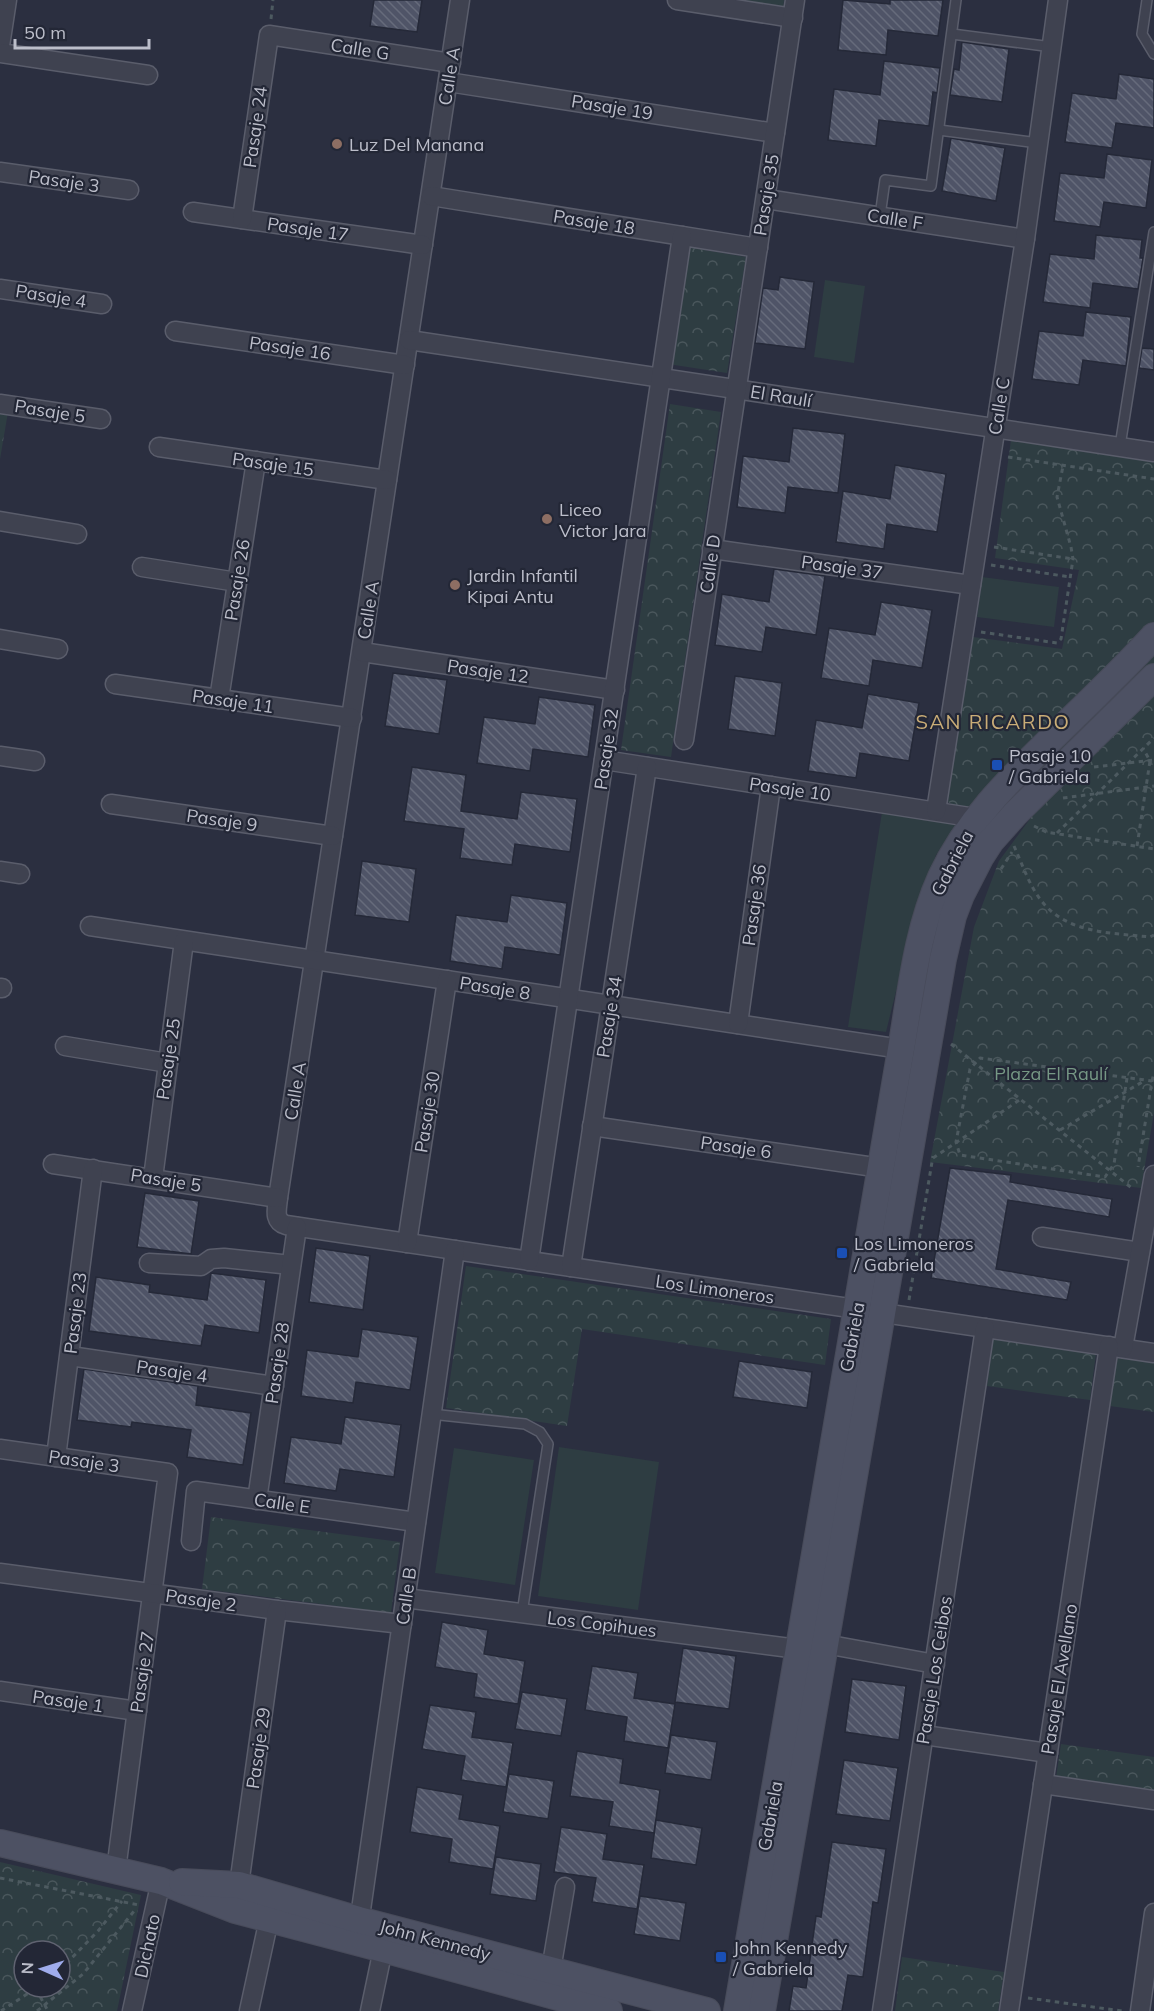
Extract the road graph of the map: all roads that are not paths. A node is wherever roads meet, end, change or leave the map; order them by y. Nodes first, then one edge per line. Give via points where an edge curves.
1 (7, 0) edge
2 (460, 0) edge
3 (677, 0) edge
4 (795, 0) edge
5 (956, 0) edge
6 (1058, 0) edge
7 (1146, 0) edge
8 (793, 18) junction
9 (952, 34) junction
10 (269, 35) joint
11 (0, 46) edge
12 (1052, 48) junction
13 (0, 53) edge
14 (1154, 54) edge
15 (451, 63) junction
16 (148, 75) dead end
17 (448, 82) junction
18 (939, 130) junction
19 (775, 133) junction
20 (1038, 143) junction
21 (0, 172) edge
22 (129, 190) dead end
23 (431, 196) junction
24 (766, 199) junction
25 (193, 212) dead end
26 (880, 216) junction
27 (242, 219) junction
28 (1154, 232) edge
29 (682, 236) junction
30 (1024, 239) junction
31 (423, 245) junction
32 (758, 248) junction
33 (0, 289) edge
34 (102, 304) dead end
35 (175, 331) dead end
36 (409, 340) junction
37 (405, 365) junction
38 (661, 378) junction
39 (736, 389) junction
40 (0, 404) edge
41 (101, 419) dead end
42 (996, 428) junction
43 (1120, 446) junction
44 (159, 447) dead end
45 (1154, 452) edge
46 (256, 461) junction
47 (387, 480) junction
48 (0, 521) edge
49 (77, 534) dead end
50 (712, 549) junction
51 (142, 567) dead end
52 (237, 582) junction
53 (971, 585) junction
54 (1154, 636) edge
55 (0, 639) edge
56 (58, 649) dead end
57 (362, 652) junction
58 (1154, 677) edge
59 (115, 684) dead end
60 (615, 690) junction
61 (219, 699) junction
62 (351, 718) junction
63 (684, 740) dead end
64 (0, 756) edge
65 (604, 760) junction
66 (35, 761) dead end
67 (646, 767) junction
68 (771, 786) junction
69 (111, 804) dead end
70 (936, 811) junction
71 (976, 818) junction
72 (333, 836) junction
73 (0, 871) edge
74 (20, 874) dead end
75 (90, 926) dead end
76 (184, 940) junction
77 (315, 960) junction
78 (447, 980) junction
79 (569, 999) junction
80 (611, 1005) junction
81 (738, 1024) junction
82 (65, 1046) dead end
83 (901, 1049) junction
84 (168, 1063) junction
85 (592, 1126) junction
86 (53, 1164) dead end
87 (881, 1168) junction
88 (93, 1169) junction
89 (1143, 1174) edge
90 (153, 1178) junction
91 (278, 1198) junction
92 (278, 1220) joint
93 (297, 1227) junction
94 (1042, 1237) dead end
95 (407, 1243) junction
96 (455, 1250) junction
97 (1140, 1252) junction
98 (529, 1261) junction
99 (149, 1263) dead end
100 (291, 1265) junction
101 (571, 1267) junction
102 (857, 1309) junction
103 (894, 1315) junction
104 (985, 1328) junction
105 (1116, 1347) junction
106 (1154, 1353) edge
107 (70, 1356) junction
108 (274, 1386) junction
109 (431, 1414) junction
110 (0, 1449) edge
111 (56, 1457) junction
112 (168, 1473) joint
113 (257, 1500) junction
114 (416, 1522) junction
115 (191, 1541) dead end
116 (0, 1573) edge
117 (153, 1593) junction
118 (405, 1598) junction
119 (277, 1610) junction
120 (522, 1613) junction
121 (402, 1624) junction
122 (825, 1644) junction
123 (798, 1649) junction
124 (935, 1664) junction
125 (0, 1691) edge
126 (137, 1711) junction
127 (924, 1735) junction
128 (1048, 1753) junction
129 (1043, 1784) junction
130 (1154, 1800) edge
131 (0, 1844) edge
132 (116, 1870) junction
133 (161, 1881) junction
134 (239, 1885) junction
135 (565, 1887) dead end
136 (1154, 1913) edge
137 (269, 1919) junction
138 (358, 1931) junction
139 (383, 1949) junction
140 (551, 1970) junction
141 (1010, 2003) edge
142 (132, 2011) edge
143 (249, 2011) edge
144 (370, 2011) edge
145 (609, 2011) edge
146 (707, 2011) edge
147 (737, 2011) edge
148 (762, 2011) edge
149 (882, 2011) edge
150 (1140, 2011) edge

1 - 11 street
2 - 15 street, Calle A
3 - 8 street
4 - 8 street, Pasaje 35
5 - 9 lane
6 - 12 street, Calle C
7 - 14 lane via 1142,34
8 - 19 street, Pasaje 35
9 - 12 lane
9 - 18 lane
10 - 15 street, Calle G
10 - 27 street, Pasaje 24
12 - 20 street, Calle C
13 - 16 street
15 - 17 street, Calle A
17 - 19 street, Pasaje 19
17 - 23 street, Calle A
18 - 20 lane
18 - 26 lane via 931,186 885,180
19 - 24 street, Pasaje 35
20 - 30 street, Calle C
21 - 22 street, Pasaje 3
23 - 29 street, Pasaje 18
23 - 31 street, Calle A
24 - 26 street, Calle F
24 - 32 street, Pasaje 35
25 - 27 street, Pasaje 17
26 - 30 street, Calle F
27 - 31 street, Pasaje 17
28 - 43 lane
29 - 32 street, Pasaje 18
29 - 38 street, Pasaje 32
30 - 42 street, Calle C
31 - 36 street, Calle A
32 - 39 street, Pasaje 35
33 - 34 street, Pasaje 4
35 - 37 street, Pasaje 16
36 - 37 street, Calle A
36 - 38 street, El Raulí
37 - 47 street, Calle A
38 - 39 street, El Raulí
38 - 60 street, Pasaje 32
39 - 42 street, El Raulí
39 - 50 street, Calle D
40 - 41 street, Pasaje 5
42 - 43 street, El Raulí
42 - 53 street, Calle C
43 - 45 street, El Raulí
44 - 46 street, Pasaje 15
46 - 47 street, Pasaje 15
46 - 52 street, Pasaje 26
47 - 57 street, Calle A
48 - 49 street
50 - 53 street, Pasaje 37
50 - 63 street, Calle D
51 - 52 street
52 - 61 street, Pasaje 26
53 - 70 street, Calle C
54 - 71 street, Gabriela
55 - 56 street
57 - 60 street, Pasaje 12
57 - 62 street, Calle A
58 - 103 street, Gabriela via 1017,836 980,858 953,916
59 - 61 street, Pasaje 11
60 - 65 street, Pasaje 32
61 - 62 street, Pasaje 11
62 - 72 street, Calle A
64 - 66 street
65 - 67 street, Pasaje 10
65 - 79 street, Pasaje 32
67 - 68 street, Pasaje 10
67 - 80 street, Pasaje 34
68 - 70 street, Pasaje 10
68 - 81 street, Pasaje 36
69 - 72 street, Pasaje 9
70 - 71 street, Pasaje 10
71 - 83 street, Gabriela via 951,857 926,919
72 - 77 street, Calle A
73 - 74 street
75 - 76 street, Pasaje 8
76 - 77 street, Pasaje 8
76 - 84 street, Pasaje 25
77 - 78 street, Pasaje 8
77 - 91 street, Calle A
78 - 79 street, Pasaje 8
78 - 95 street, Pasaje 30
79 - 80 street, Pasaje 8
79 - 98 street, Pasaje 32
80 - 81 street, Pasaje 8
80 - 85 street, Pasaje 34
81 - 83 street, Pasaje 8
82 - 84 street
83 - 87 street, Gabriela
84 - 90 street, Pasaje 25
85 - 87 street, Pasaje 6
85 - 101 street, Pasaje 34
86 - 88 street, Pasaje 5
87 - 102 street, Gabriela
88 - 90 street, Pasaje 5
88 - 107 street, Pasaje 23
89 - 97 street, Pasaje El Avellano
90 - 91 street, Pasaje 5
91 - 92 street, Calle A
92 - 93 street, Los Limoneros
93 - 95 street, Los Limoneros
93 - 100 street, Pasaje 28
94 - 97 street
95 - 96 street, Los Limoneros
96 - 98 street, Los Limoneros
96 - 109 street, Calle B
97 - 105 street, Pasaje El Avellano
98 - 101 street, Los Limoneros
99 - 100 street via 201,1266 211,1259 224,1258
100 - 108 street, Pasaje 28
101 - 102 street, Los Limoneros
102 - 103 street, Los Limoneros
102 - 123 street, Gabriela
103 - 104 street, Los Limoneros
103 - 122 street, Gabriela
104 - 105 street, Los Limoneros
104 - 124 street, Pasaje Los Ceibos
105 - 106 street, Los Limoneros
105 - 128 street, Pasaje El Avellano
107 - 108 street, Pasaje 4
107 - 111 street, Pasaje 23
108 - 113 street, Pasaje 28
109 - 114 street, Calle B
109 - 120 lane via 525,1424 540,1432 548,1444
110 - 111 street, Pasaje 3
111 - 112 street, Pasaje 3
112 - 117 street, Pasaje 27
113 - 114 street, Calle E
113 - 115 street, Calle E via 196,1491
114 - 118 street, Calle B
116 - 117 street, Pasaje 2
117 - 119 street, Pasaje 2
117 - 126 street, Pasaje 27
118 - 120 street, Los Copihues
118 - 121 street, Calle B
119 - 121 street, Pasaje 2
119 - 134 street, Pasaje 29
120 - 123 street, Los Copihues
121 - 138 street, Calle B
122 - 124 street
122 - 148 street, Gabriela
123 - 147 street, Gabriela
124 - 127 street, Pasaje Los Ceibos
125 - 126 street, Pasaje 1
126 - 132 street, Pasaje 27
127 - 128 street
127 - 149 street, Pasaje Los Ceibos
128 - 129 street, Pasaje El Avellano
129 - 130 street
129 - 141 street, Pasaje El Avellano
131 - 132 street, John Kennedy
132 - 133 street, John Kennedy
133 - 134 street, John Kennedy
133 - 137 street, John Kennedy
133 - 142 street, Dichato via 147,1906
134 - 138 street, John Kennedy
135 - 140 street
136 - 150 street
137 - 138 street, John Kennedy
137 - 143 street
138 - 139 street, John Kennedy
138 - 140 street, John Kennedy
139 - 144 street
139 - 145 street, John Kennedy
140 - 146 street, John Kennedy

